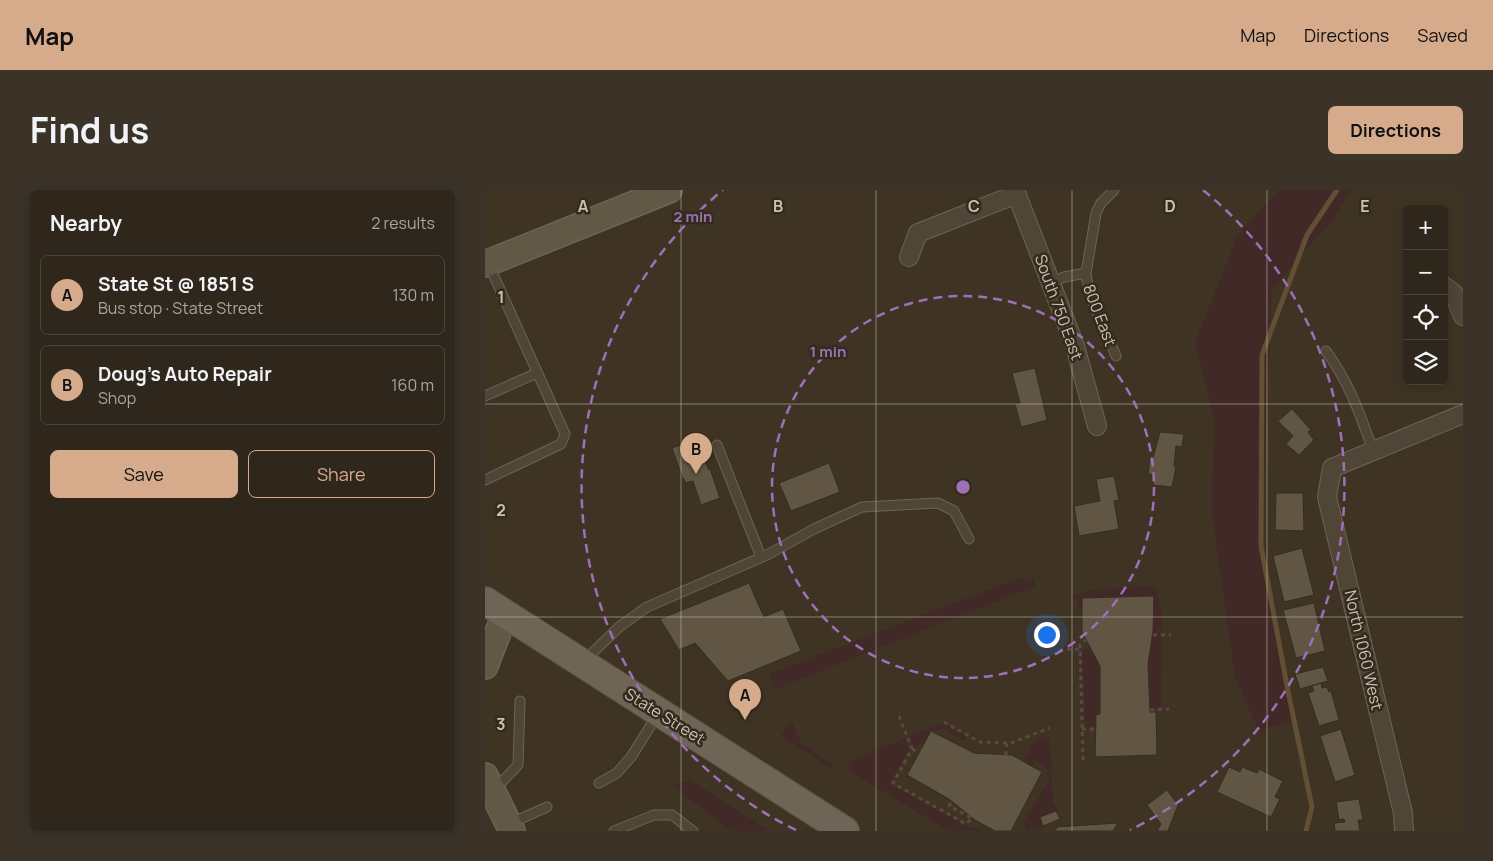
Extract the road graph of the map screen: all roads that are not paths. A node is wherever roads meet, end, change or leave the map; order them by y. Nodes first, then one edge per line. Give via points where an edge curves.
1 (669, 190) edge
2 (1114, 190) edge
3 (1016, 192) edge
4 (909, 257) dead end
5 (486, 263) edge
6 (1085, 273) junction
7 (1051, 283) junction
8 (1448, 289) edge
9 (1463, 316) edge
10 (1325, 351) dead end
11 (1116, 356) dead end
12 (537, 373) junction
13 (485, 396) edge
14 (1463, 414) edge
15 (1097, 426) dead end
16 (717, 445) dead end
17 (1373, 450) junction
18 (485, 480) edge
19 (969, 539) dead end
20 (761, 557) junction
21 (495, 608) edge
22 (582, 663) junction
23 (485, 666) edge
24 (520, 701) dead end
25 (659, 712) junction
26 (599, 783) dead end
27 (487, 788) edge
28 (547, 807) dead end
29 (510, 828) edge
30 (614, 831) edge
31 (693, 831) edge
32 (845, 831) edge
33 (1404, 831) edge

1 - 5 street
2 - 6 lane via 1096,213
3 - 4 street via 918,233
3 - 7 street, South 750 East
5 - 12 lane
6 - 7 lane
6 - 11 lane, 800 East
7 - 15 street, South 750 East via 1075,346
8 - 9 street via 1454,294
10 - 17 lane via 1355,400
12 - 13 lane
12 - 18 lane via 565,434 561,444
14 - 17 street
16 - 20 lane
17 - 33 street, North 1060 West via 1332,468 1327,496 1403,813
19 - 20 lane via 954,511 938,502 862,507
20 - 22 lane via 647,607 619,627
21 - 22 main road, State Street
21 - 23 street
22 - 25 main road, State Street
24 - 27 lane via 518,765
25 - 26 lane via 631,758 617,773
25 - 32 main road, State Street
27 - 29 street
28 - 29 lane
30 - 31 lane via 654,815 672,815

